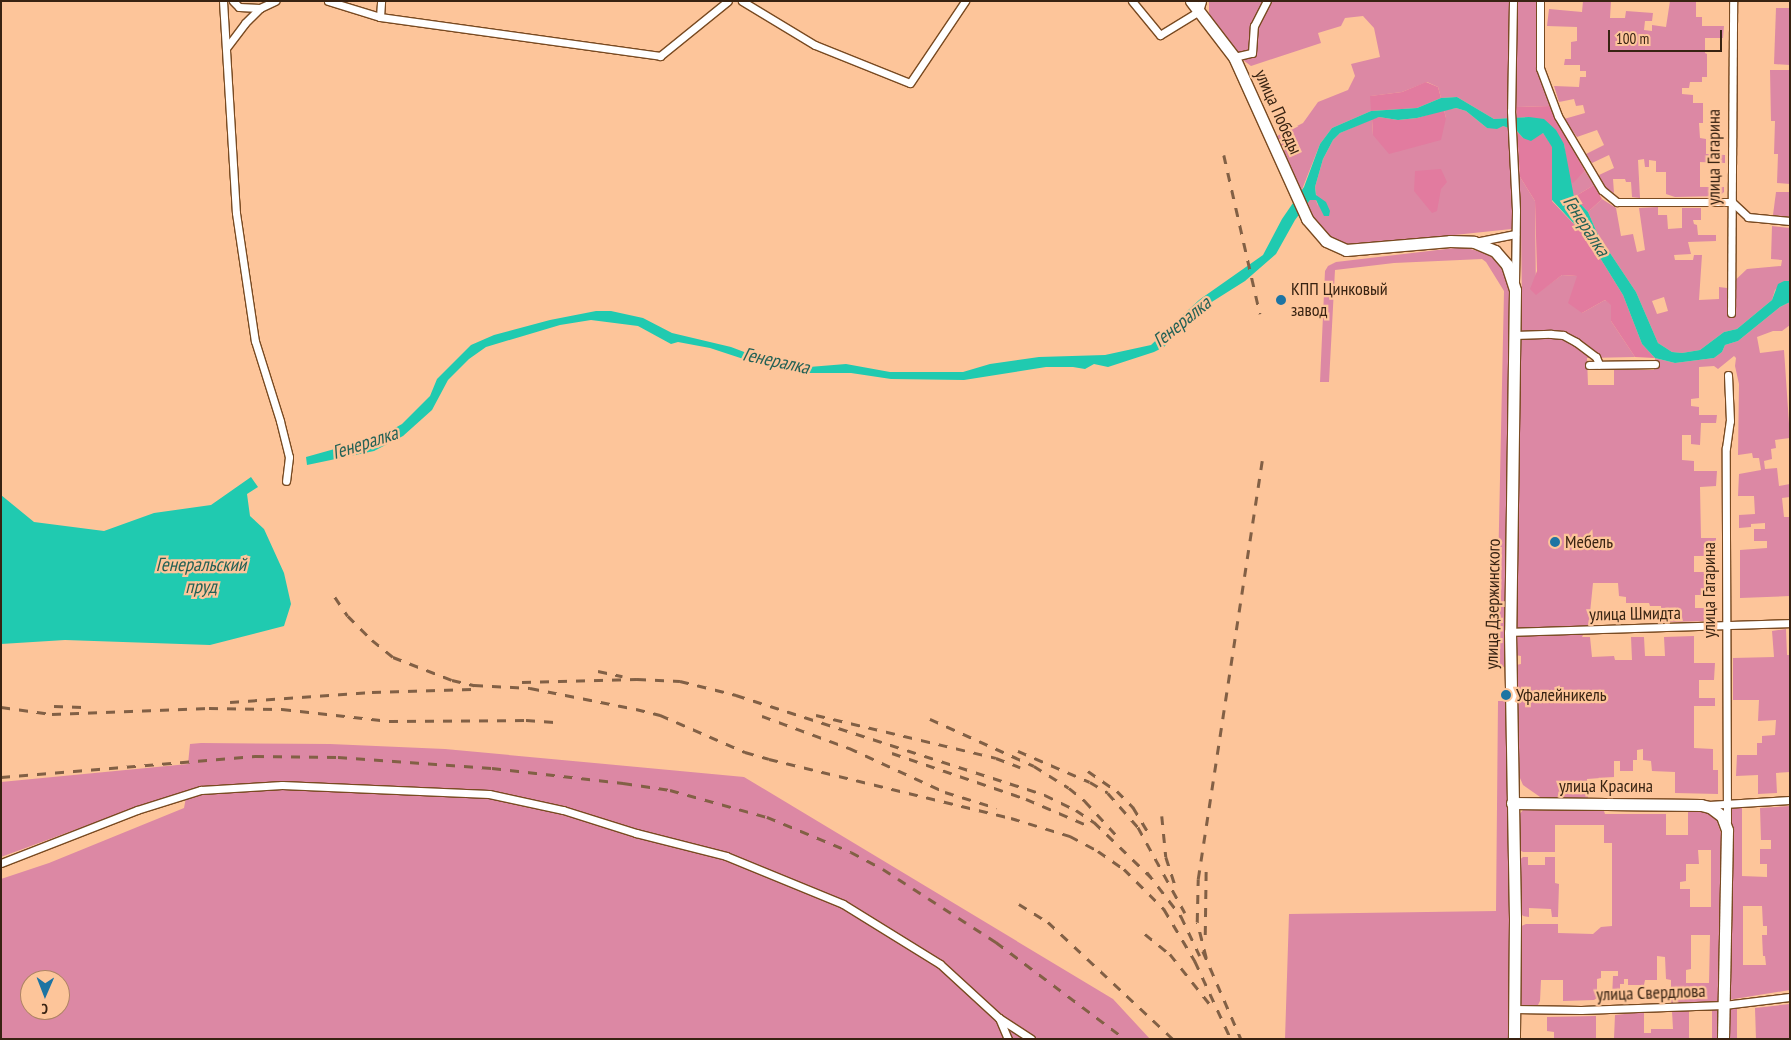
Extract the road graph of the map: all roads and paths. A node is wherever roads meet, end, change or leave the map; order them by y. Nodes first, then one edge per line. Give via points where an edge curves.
1 (224, 1) edge
2 (233, 1) edge
3 (275, 1) edge
4 (328, 1) edge
5 (381, 1) edge
6 (728, 1) edge
7 (742, 1) edge
8 (965, 1) edge
9 (1132, 1) edge
10 (1191, 1) edge
11 (1267, 1) edge
12 (1513, 1) edge
13 (1540, 1) edge
14 (1733, 1) edge
15 (1201, 6) edge
16 (260, 8) junction
17 (380, 17) junction
18 (227, 47) junction
19 (1234, 57) junction
20 (1732, 202) junction
21 (1790, 221) edge
22 (1515, 234) junction
23 (1474, 242) junction
24 (1515, 290) junction
25 (1731, 313) dead end
26 (1514, 335) junction
27 (1589, 364) dead end
28 (1599, 364) junction
29 (1655, 364) dead end
30 (1728, 374) dead end
31 (286, 481) dead end
32 (1790, 623) edge
33 (1727, 627) junction
34 (1510, 632) junction
35 (1790, 800) edge
36 (1512, 803) junction
37 (1701, 805) junction
38 (1727, 805) junction
39 (1727, 830) junction
40 (1, 863) edge
41 (1790, 997) edge
42 (1724, 1005) junction
43 (1514, 1009) junction
44 (999, 1018) junction
45 (1008, 1039) edge
46 (1031, 1039) edge
47 (1514, 1039) edge
48 (1723, 1039) edge

1 - 18 street
2 - 16 street via 239,7
3 - 16 street
4 - 17 street
5 - 17 street
6 - 17 street via 660,56
7 - 8 street via 815,45 910,83
9 - 15 street via 1160,35
10 - 15 main road, улица Победы
11 - 19 street via 1254,26 1252,53
12 - 22 street
13 - 20 street via 1540,68 1558,116 1602,190 1617,202
14 - 20 street, улица Гагарина
15 - 19 main road, улица Победы
16 - 18 street
18 - 31 street via 236,213 245,280 255,341 288,457
19 - 23 main road, улица Победы via 1307,219 1326,240 1346,250
20 - 21 street via 1748,216
20 - 25 street, улица Гагарина
22 - 23 street
22 - 24 street
23 - 24 main road, улица Дзержинского via 1495,251 1507,265
24 - 26 main road, улица Дзержинского
26 - 28 street via 1562,336 1596,357
26 - 34 main road, улица Дзержинского
27 - 28 street
28 - 29 street
30 - 33 street, улица Гагарина
32 - 33 street, улица Шмидта
33 - 34 street, улица Шмидта
33 - 38 street, улица Гагарина
34 - 36 main road, улица Дзержинского
35 - 38 street
36 - 37 main road, улица Красина
36 - 43 main road, улица Дзержинского
37 - 38 street
37 - 39 main road via 1718,812
38 - 39 street, улица Гагарина
39 - 42 main road
40 - 44 street via 137,810 201,790 282,785 489,794 563,810 636,834 726,856 843,904 940,964
41 - 42 street, улица Свердлова
42 - 43 street, улица Свердлова
42 - 48 main road
43 - 47 main road, улица Дзержинского
44 - 45 street
44 - 46 street

